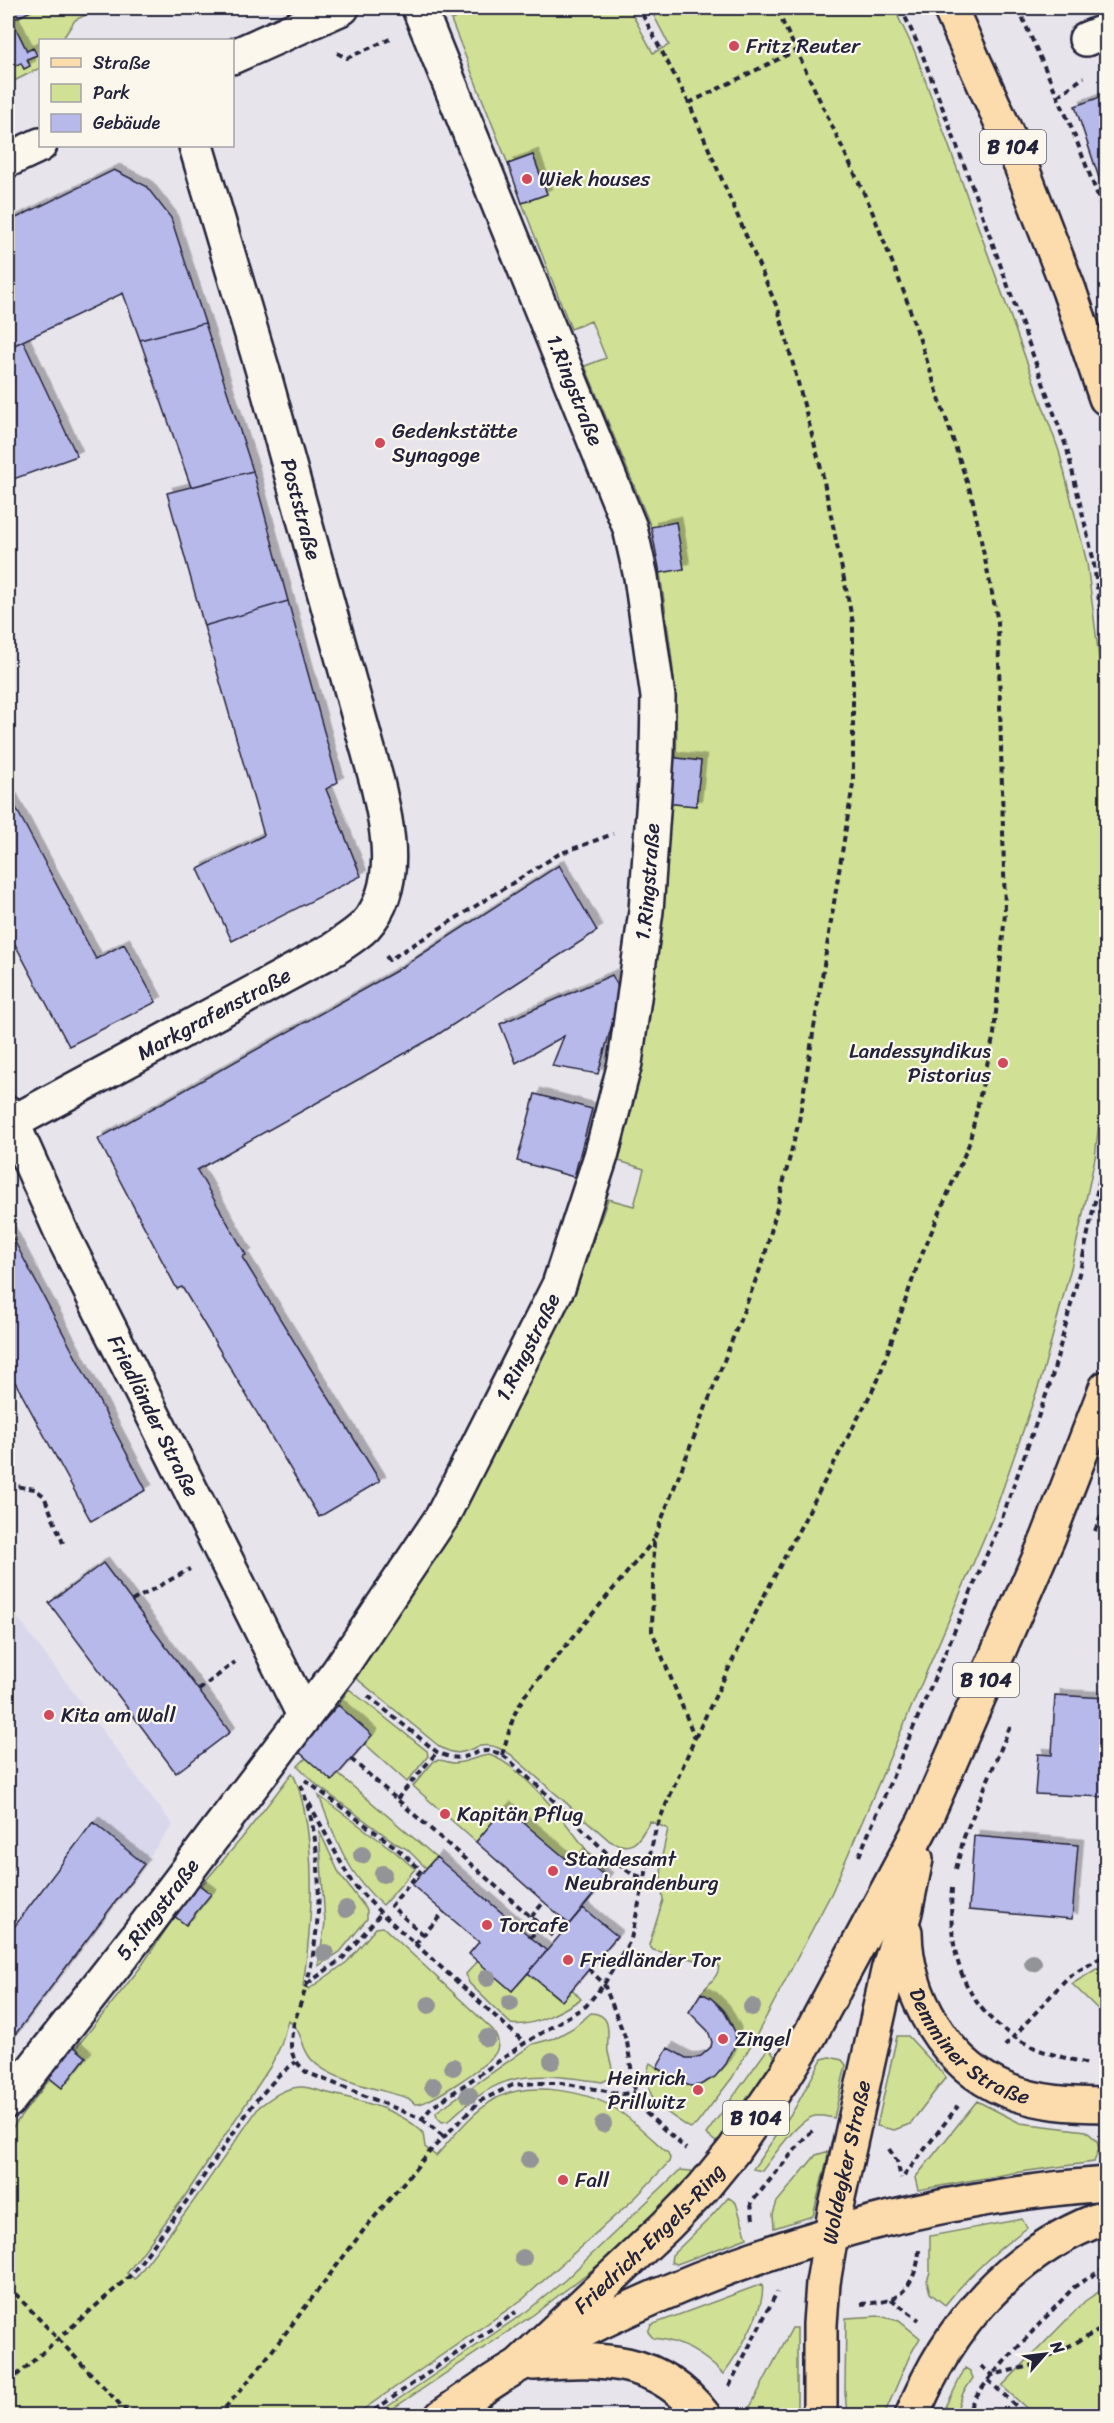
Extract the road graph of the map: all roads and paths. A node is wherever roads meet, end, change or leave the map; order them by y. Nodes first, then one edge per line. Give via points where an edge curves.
1 (342, 8) edge
2 (639, 8) edge
3 (776, 8) edge
4 (901, 8) edge
5 (950, 8) edge
6 (1018, 8) edge
7 (422, 16) edge
8 (797, 50) junction
9 (234, 56) edge
10 (347, 58) dead end
11 (689, 103) junction
12 (39, 145) edge
13 (196, 147) edge
14 (8, 160) edge
15 (1107, 232) edge
16 (1107, 398) edge
17 (1107, 651) edge
18 (652, 818) junction
19 (388, 876) joint
20 (364, 927) junction
21 (9, 1120) edge
22 (1107, 1133) edge
23 (1107, 1388) edge
24 (8, 1485) edge
25 (1107, 1502) edge
26 (1094, 1532) dead end
27 (654, 1539) junction
28 (63, 1543) dead end
29 (223, 1552) junction
30 (132, 1601) dead end
31 (338, 1672) junction
32 (304, 1716) junction
33 (1015, 1717) dead end
34 (695, 1738) junction
35 (437, 1752) junction
36 (502, 1755) junction
37 (351, 1759) dead end
38 (288, 1761) junction
39 (306, 1797) junction
40 (397, 1799) junction
41 (924, 1822) junction
42 (856, 1865) dead end
43 (954, 1874) dead end
44 (644, 1878) junction
45 (952, 1883) dead end
46 (544, 1902) dead end
47 (444, 1912) dead end
48 (905, 1912) junction
49 (381, 1913) junction
50 (531, 1917) junction
51 (541, 1925) junction
52 (423, 1935) junction
53 (530, 1938) dead end
54 (556, 1939) dead end
55 (415, 1944) junction
56 (1107, 1951) edge
57 (589, 1969) dead end
58 (307, 1984) junction
59 (604, 1984) junction
60 (1012, 2037) junction
61 (525, 2043) junction
62 (296, 2062) junction
63 (1094, 2066) dead end
64 (634, 2092) junction
65 (8, 2101) edge
66 (1107, 2104) edge
67 (422, 2119) junction
68 (443, 2136) junction
69 (694, 2140) dead end
70 (686, 2149) junction
71 (679, 2158) dead end
72 (1107, 2184) edge
73 (1107, 2217) edge
74 (832, 2235) junction
75 (1107, 2267) edge
76 (8, 2286) edge
77 (777, 2293) dead end
78 (517, 2311) dead end
79 (1107, 2327) edge
80 (58, 2340) junction
81 (520, 2364) junction
82 (992, 2374) junction
83 (988, 2380) junction
84 (8, 2383) edge
85 (702, 2413) edge
86 (131, 2415) edge
87 (218, 2415) edge
88 (366, 2415) edge
89 (442, 2415) edge
90 (820, 2415) edge
91 (912, 2415) edge
92 (966, 2415) edge
93 (1028, 2415) edge

1 - 9 street
2 - 11 path
3 - 8 path
4 - 17 path via 966,170 1067,449 1093,558
5 - 16 main road, B 104 via 1021,166
6 - 15 path via 1070,124 1098,196
7 - 10 path
7 - 18 street, 1.Ringstraße via 630,528 641,577 657,697
8 - 11 path
8 - 34 path via 879,228 972,497 998,622 1005,913 994,1034 969,1144 919,1261 878,1380 763,1598
11 - 27 path via 780,312 822,472 853,623 853,784 799,1121 764,1259
12 - 14 street
13 - 19 street, Poststraße via 377,783 386,821
18 - 20 path via 559,854 389,960
18 - 31 street, 1.Ringstraße via 646,911 625,1063 601,1156 559,1285 442,1517
19 - 20 street, Markgrafenstraße via 380,903
20 - 21 street, Markgrafenstraße via 334,949
21 - 29 street, Friedländer Straße via 64,1238
22 - 42 path via 1081,1266 1052,1381 1001,1521
23 - 41 main road, Friedrich-Engels-Ring / B 104 via 1048,1538
24 - 28 path via 36,1489 44,1496
25 - 26 path
27 - 34 path via 652,1631
27 - 36 path via 525,1695 514,1715
29 - 30 path
29 - 32 street, Friedländer Straße
31 - 32 street, 1.Ringstraße
31 - 35 path
32 - 38 street, 5.Ringstraße
33 - 43 path via 964,1837
34 - 44 path via 656,1828
35 - 36 path via 461,1759 489,1750
35 - 40 path
36 - 44 path via 618,1864
37 - 40 path
38 - 39 path
38 - 52 path via 421,1870 391,1906
38 - 65 street, 5.Ringstraße via 146,1926
39 - 49 path via 345,1872
39 - 58 path via 314,1828 318,1900
40 - 50 path
41 - 48 main road, Friedrich-Engels-Ring / B 104
41 - 81 main road, Friedrich-Engels-Ring / B 104 via 810,2035 733,2151 666,2226
44 - 59 path via 631,1939
45 - 60 path via 950,1914 960,1972 979,2006
46 - 50 path
47 - 52 path
48 - 66 main road, Demminer Straße via 906,1954 914,1986 926,2012 957,2056 981,2077 1029,2098
48 - 74 main road, Woldegker Straße / B 104 via 888,1971
49 - 55 path
49 - 58 path via 343,1958
50 - 51 path
51 - 53 path
51 - 54 path
52 - 55 path
55 - 61 path
56 - 60 path via 1068,1977
57 - 59 path
58 - 62 path via 293,2027 291,2048
59 - 61 path via 586,2006
59 - 64 path via 627,2042
60 - 63 path
61 - 67 path via 431,2108
62 - 67 path via 306,2072
62 - 80 path via 254,2103 131,2275
64 - 68 path via 623,2094 561,2083 513,2085 480,2101
64 - 70 path via 646,2113
67 - 68 path
68 - 87 path
69 - 70 path
70 - 71 path
72 - 74 main road via 1016,2194
73 - 91 main road via 1052,2242 1021,2263 987,2295 938,2360
74 - 81 main road, Friedrich-Engels-Ring via 740,2264 639,2304
74 - 90 main road, Woldegker Straße / B 104 via 821,2302
75 - 82 path via 1074,2287
76 - 80 path
77 - 85 path via 731,2384
78 - 88 path
79 - 82 path via 1030,2366
80 - 84 path
80 - 86 path
81 - 85 main road, Friedrich-Engels-Ring via 572,2360 642,2367 671,2384
81 - 89 main road, Friedrich-Engels-Ring
82 - 83 path
83 - 92 path
83 - 93 path

